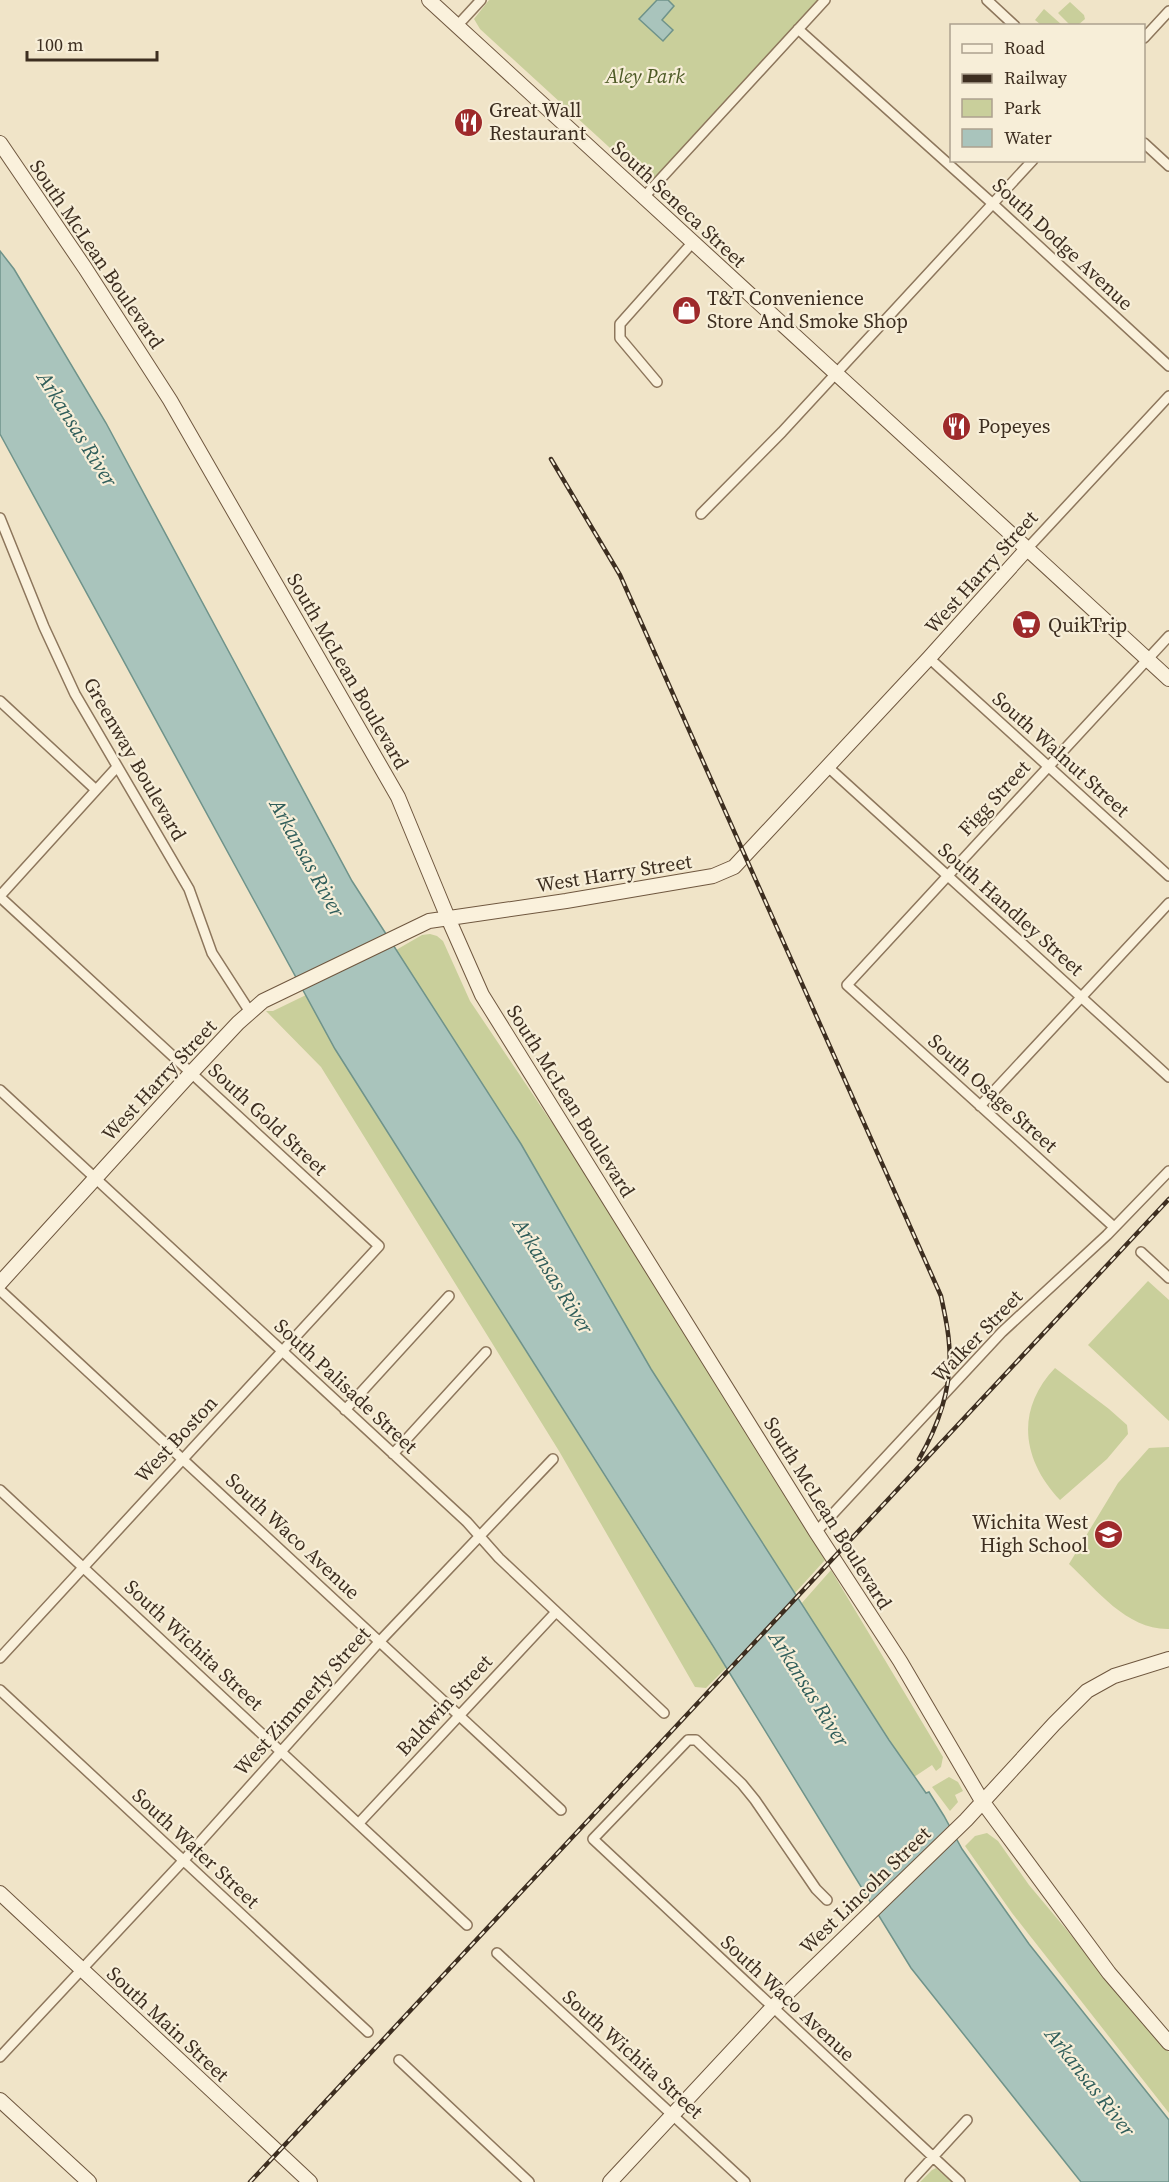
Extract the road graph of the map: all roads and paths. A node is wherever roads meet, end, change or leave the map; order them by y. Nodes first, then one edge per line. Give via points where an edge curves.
1 (429, 0) edge
2 (481, 0) edge
3 (825, 0) edge
4 (987, 0) edge
5 (1169, 10) edge
6 (1013, 24) edge
7 (457, 26) junction
8 (798, 29) junction
9 (1145, 36) edge
10 (0, 143) edge
11 (1145, 145) edge
12 (1031, 162) edge
13 (1169, 166) edge
14 (644, 197) junction
15 (993, 204) junction
16 (693, 242) junction
17 (1169, 366) edge
18 (835, 374) junction
19 (657, 382) dead end
20 (1169, 396) edge
21 (701, 514) dead end
22 (0, 518) edge
23 (1026, 550) junction
24 (1169, 636) edge
25 (929, 658) junction
26 (1148, 660) junction
27 (1169, 679) edge
28 (0, 701) edge
29 (1048, 766) junction
30 (117, 767) junction
31 (828, 767) junction
32 (96, 790) junction
33 (947, 875) junction
34 (1169, 876) edge
35 (0, 896) edge
36 (1169, 903) edge
37 (448, 918) junction
38 (847, 985) joint
39 (1081, 998) junction
40 (250, 1012) junction
41 (192, 1072) junction
42 (1169, 1077) edge
43 (0, 1090) edge
44 (981, 1106) junction
45 (1169, 1170) edge
46 (95, 1178) junction
47 (1114, 1227) junction
48 (379, 1246) joint
49 (1141, 1252) dead end
50 (1169, 1278) edge
51 (0, 1283) edge
52 (0, 1290) edge
53 (449, 1296) dead end
54 (282, 1351) junction
55 (486, 1352) dead end
56 (345, 1410) junction
57 (393, 1454) junction
58 (182, 1458) junction
59 (553, 1459) dead end
60 (0, 1490) edge
61 (816, 1532) junction
62 (479, 1537) junction
63 (83, 1566) junction
64 (556, 1612) junction
65 (380, 1641) junction
66 (0, 1658) edge
67 (1169, 1659) edge
68 (0, 1690) edge
69 (664, 1713) dead end
70 (459, 1714) junction
71 (281, 1751) junction
72 (982, 1801) junction
73 (561, 1809) dead end
74 (359, 1823) junction
75 (183, 1861) junction
76 (0, 1893) edge
77 (827, 1900) dead end
78 (467, 1925) dead end
79 (497, 1953) dead end
80 (81, 1969) junction
81 (772, 2008) junction
82 (368, 2032) dead end
83 (1169, 2043) edge
84 (0, 2057) edge
85 (399, 2060) dead end
86 (0, 2100) edge
87 (672, 2114) junction
88 (967, 2120) dead end
89 (933, 2157) junction
90 (89, 2182) edge
91 (310, 2182) edge
92 (529, 2182) edge
93 (610, 2182) edge
94 (745, 2182) edge
95 (910, 2182) edge
96 (960, 2182) edge

1 - 7 street, South Seneca Street
2 - 7 street
3 - 8 street
4 - 6 street
5 - 9 street
7 - 14 street, South Seneca Street
8 - 14 street
8 - 15 street, South Dodge Avenue
10 - 37 street, South McLean Boulevard via 170,400 398,797
11 - 13 street
12 - 15 street
14 - 16 street, South Seneca Street
15 - 17 street, South Dodge Avenue
15 - 18 street
16 - 18 street, South Seneca Street
16 - 19 street via 620,324 621,338
18 - 21 street
18 - 23 street, South Seneca Street
20 - 23 street, West Harry Street
22 - 30 street, Greenway Boulevard via 75,694
23 - 25 street, West Harry Street
23 - 26 street, South Seneca Street
24 - 26 street, Figg Street
25 - 29 street, South Walnut Street
25 - 31 street, West Harry Street
26 - 27 street, South Seneca Street
26 - 29 street, Figg Street
28 - 32 street
29 - 33 street, Figg Street
29 - 34 street, South Walnut Street
30 - 32 street
30 - 40 street, Greenway Boulevard via 189,889 212,953
31 - 33 street, South Handley Street
31 - 37 street, West Harry Street via 744,858 713,876
32 - 35 street
33 - 38 street, Figg Street
33 - 39 street, South Handley Street
35 - 41 street, South Gold Street
36 - 39 street
37 - 40 street, West Harry Street via 407,930 263,1001
37 - 61 street, South McLean Boulevard via 482,995
38 - 44 street, South Osage Street
39 - 42 street, South Handley Street
39 - 44 street
40 - 41 street, West Harry Street
41 - 46 street, West Harry Street
41 - 48 street, South Gold Street
43 - 46 street, South Palisade Street
44 - 47 street, South Osage Street
45 - 47 street, Walker Street
46 - 51 street, West Harry Street
46 - 54 street, South Palisade Street
47 - 61 street, Walker Street via 1002,1332
48 - 54 street, West Boston
49 - 50 street
52 - 58 street, South Waco Avenue
53 - 56 street
54 - 56 street, South Palisade Street
54 - 58 street, West Boston
55 - 57 street
56 - 57 street, South Palisade Street
57 - 62 street, South Palisade Street
58 - 63 street, West Boston
58 - 65 street, South Waco Avenue
59 - 62 street, West Zimmerly Street
60 - 63 street, South Wichita Street
61 - 72 street, South McLean Boulevard via 900,1661
62 - 64 street, South Palisade Street
62 - 65 street, West Zimmerly Street
63 - 66 street, West Boston
63 - 71 street, South Wichita Street
64 - 69 street, South Palisade Street
64 - 70 street, Baldwin Street
65 - 70 street, South Waco Avenue
65 - 71 street, West Zimmerly Street
67 - 72 street, West Lincoln Street via 1114,1676 1087,1691
68 - 75 street, South Water Street
70 - 73 street, South Waco Avenue
70 - 74 street, Baldwin Street
71 - 74 street, South Wichita Street
71 - 75 street, West Zimmerly Street
72 - 81 street, West Lincoln Street
72 - 83 street, South McLean Boulevard via 1109,1973
74 - 78 street, South Wichita Street
75 - 80 street, West Zimmerly Street
75 - 82 street, South Water Street
76 - 80 street, South Main Street
77 - 81 street, South Waco Avenue via 742,1784 696,1740 688,1740 593,1839
79 - 87 street, South Wichita Street
80 - 84 street, West Zimmerly Street
80 - 91 street, South Main Street
81 - 87 street, West Lincoln Street
81 - 89 street, South Waco Avenue
85 - 92 street
86 - 90 street
87 - 93 street, West Lincoln Street
87 - 94 street, South Wichita Street
88 - 89 street
89 - 95 street
89 - 96 street, South Waco Avenue

